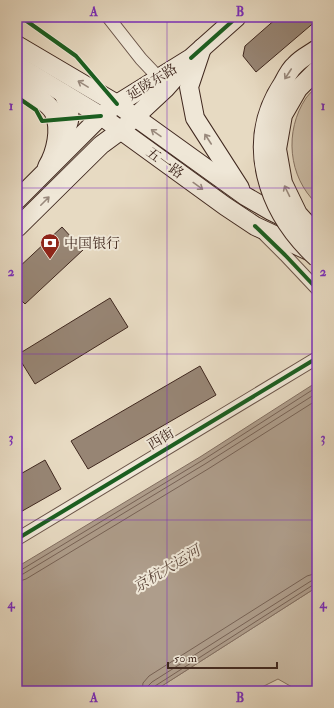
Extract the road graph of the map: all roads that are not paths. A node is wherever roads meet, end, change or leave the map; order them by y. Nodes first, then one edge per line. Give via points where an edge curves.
1 (108, 17) edge
2 (237, 17) edge
3 (17, 45) edge
4 (317, 49) edge
5 (197, 53) junction
6 (17, 65) edge
7 (317, 70) edge
8 (159, 78) junction
9 (17, 84) edge
10 (63, 93) junction
11 (116, 104) junction
12 (101, 116) junction
13 (135, 118) junction
14 (120, 131) junction
15 (53, 157) junction
16 (40, 177) junction
17 (245, 196) junction
18 (17, 200) edge
19 (255, 226) junction
20 (17, 228) edge
21 (317, 234) edge
22 (317, 255) edge
23 (317, 258) edge
24 (317, 289) edge
25 (317, 358) edge
26 (17, 539) edge

1 - 8 street
2 - 5 main road, 延陵东路
11 -> 3 main road, 五一路
4 -> 23 main road, bridge via 294,65 275,95 265,122 262,157 268,186 288,224 304,246
5 - 8 main road, 延陵东路
5 - 13 main road
17 -> 5 main road via 195,118 189,87
6 - 10 main road, 五一路
21 -> 7 main road, bridge via 298,214 283,183 277,149 283,115 298,89
8 - 11 main road, 延陵东路
9 - 15 main road via 54,112 57,133
10 - 12 main road, 五一路
10 - 15 main road via 69,105 70,118
11 - 12 main road, 延陵东路
11 - 13 main road, 五一路
12 - 14 main road, 五一路
12 - 16 main road, 延陵东路
13 - 14 main road
17 -> 13 main road, 五一路
14 -> 19 main road, 五一路
20 -> 14 main road via 101,145
15 - 16 main road
16 - 18 main road, 延陵东路
17 - 21 main road, 五一路
19 - 22 main road, 五一路
19 - 24 street
25 - 26 street, 西街

